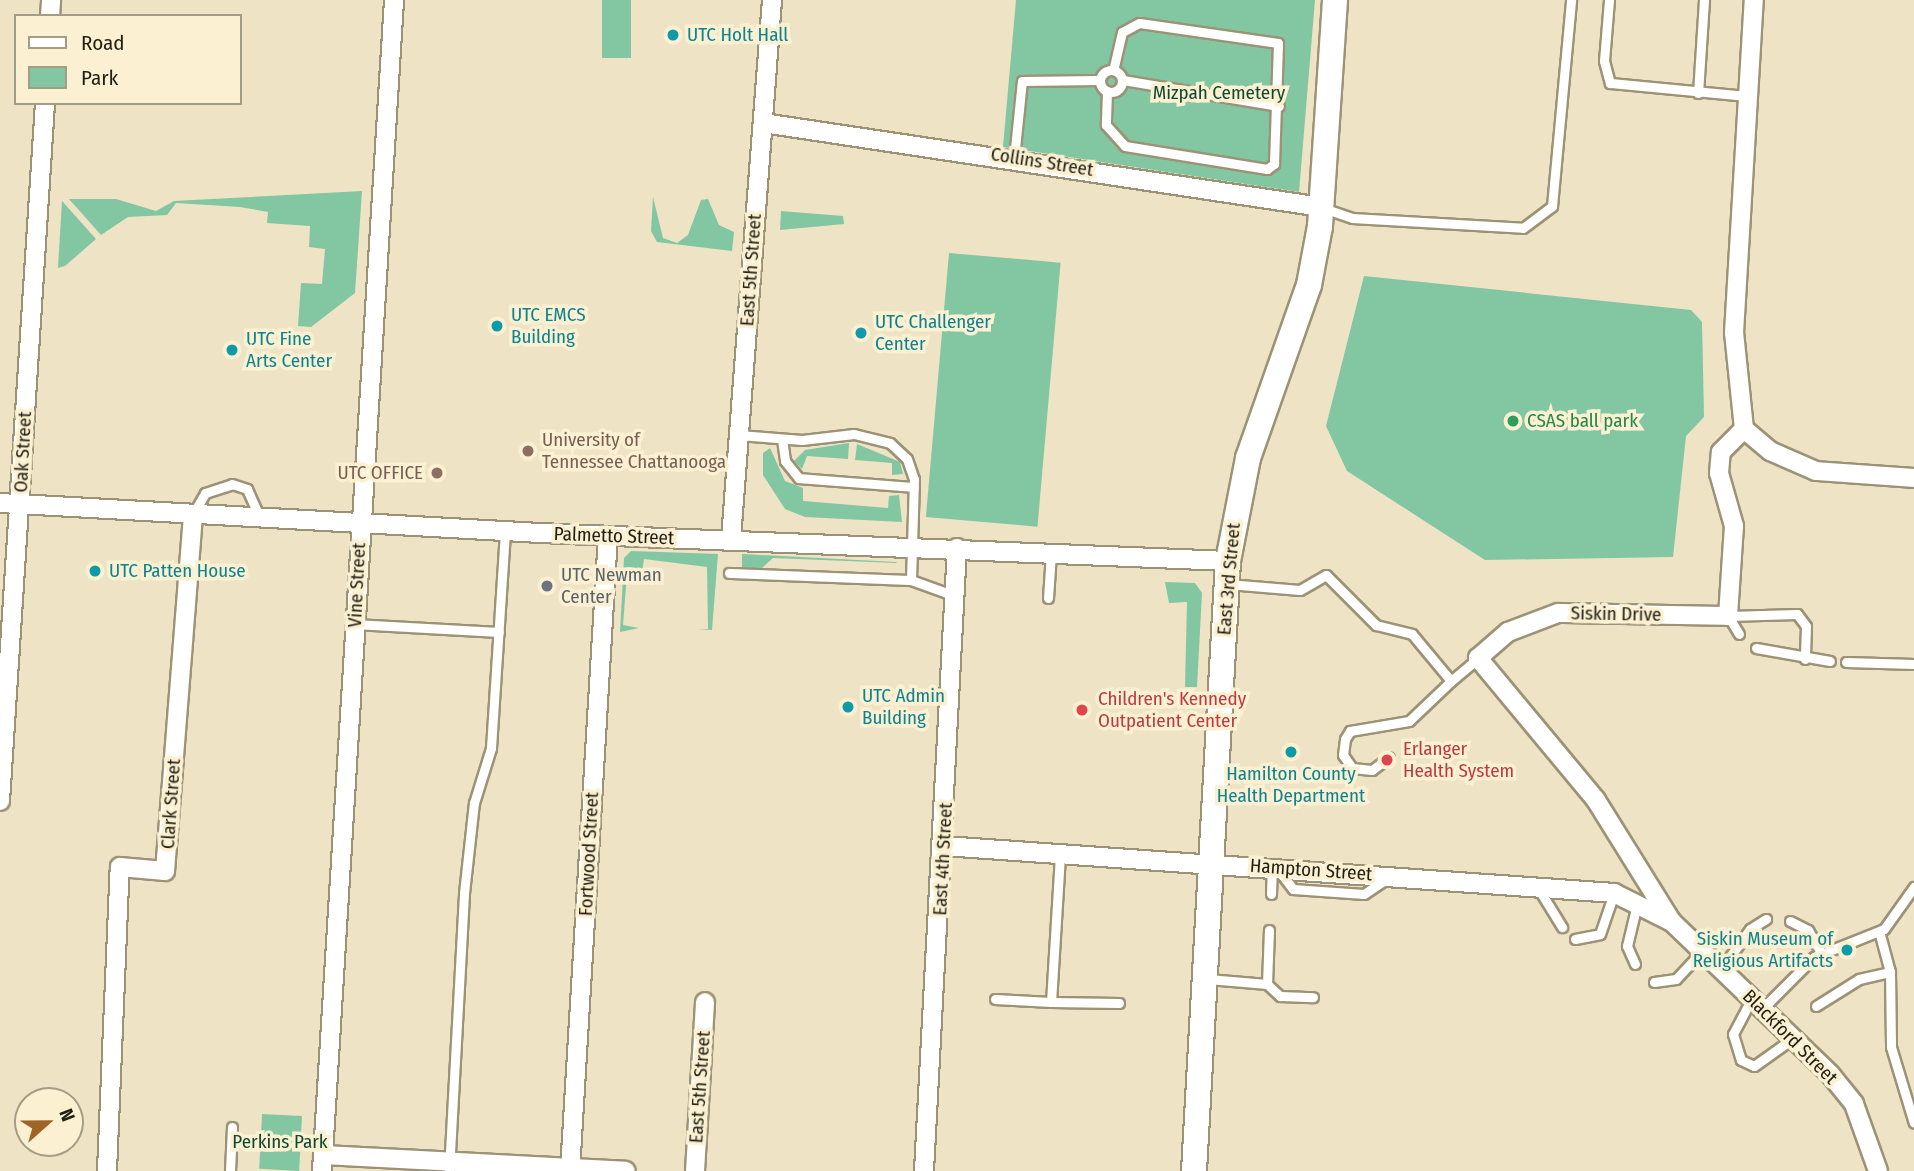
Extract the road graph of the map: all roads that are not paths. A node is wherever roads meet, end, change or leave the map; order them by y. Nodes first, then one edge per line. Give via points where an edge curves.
1 (394, 0) edge
2 (772, 0) edge
3 (1335, 0) edge
4 (1571, 0) edge
5 (1609, 0) edge
6 (1703, 0) edge
7 (1754, 0) edge
8 (1112, 70) junction
9 (1099, 80) junction
10 (1123, 80) junction
11 (1107, 91) junction
12 (1698, 93) junction
13 (1747, 96) junction
14 (45, 105) edge
15 (1279, 106) junction
16 (763, 123) junction
17 (1014, 158) junction
18 (1321, 207) junction
19 (1744, 429) junction
20 (738, 435) junction
21 (782, 439) junction
22 (1914, 478) edge
23 (914, 487) junction
24 (0, 503) edge
25 (20, 504) junction
26 (193, 514) junction
27 (258, 516) junction
28 (360, 520) junction
29 (505, 531) junction
30 (608, 536) junction
31 (731, 539) junction
32 (912, 546) junction
33 (957, 548) junction
34 (1051, 553) junction
35 (1227, 572) junction
36 (729, 573) dead end
37 (911, 580) junction
38 (955, 596) junction
39 (1048, 598) dead end
40 (1728, 616) junction
41 (354, 624) junction
42 (499, 632) junction
43 (1739, 634) dead end
44 (1756, 648) dead end
45 (1478, 658) junction
46 (1805, 659) junction
47 (1830, 661) dead end
48 (1846, 662) dead end
49 (1914, 664) edge
50 (1451, 681) junction
51 (1389, 757) dead end
52 (0, 801) edge
53 (944, 846) junction
54 (1060, 855) junction
55 (1214, 863) junction
56 (1274, 867) junction
57 (1538, 886) junction
58 (1914, 887) edge
59 (1614, 893) junction
60 (1271, 894) dead end
61 (1637, 902) junction
62 (1766, 919) dead end
63 (1790, 921) dead end
64 (1672, 922) junction
65 (1562, 927) dead end
66 (1269, 930) dead end
67 (1879, 931) junction
68 (1575, 939) dead end
69 (1702, 951) junction
70 (1822, 954) junction
71 (1634, 964) dead end
72 (1721, 969) junction
73 (1891, 972) junction
74 (1206, 979) junction
75 (1654, 982) dead end
76 (1267, 984) junction
77 (1313, 997) dead end
78 (995, 999) dead end
79 (705, 1002) dead end
80 (1051, 1002) junction
81 (1119, 1003) dead end
82 (1757, 1003) junction
83 (1816, 1006) dead end
84 (1791, 1039) junction
85 (1914, 1123) edge
86 (232, 1127) dead end
87 (322, 1163) edge
88 (449, 1166) edge
89 (570, 1170) edge
90 (107, 1171) edge
91 (230, 1171) edge
92 (625, 1171) edge
93 (695, 1171) edge
94 (924, 1171) edge
95 (1194, 1171) edge
96 (1878, 1171) edge

1 - 28 street, Vine Street
2 - 16 street, East 5th Street
3 - 18 main road, East 3rd Street
4 - 18 lane via 1552,206 1523,228 1352,218
5 - 12 lane via 1604,61 1610,83
6 - 12 lane
7 - 13 street
8 - 9 lane
8 - 10 lane
8 - 15 lane via 1122,32 1139,23 1272,41 1280,50
9 - 11 lane
9 - 17 lane via 1022,81
10 - 11 lane via 1116,91
10 - 15 lane
11 - 15 lane via 1106,125 1125,146 1267,169 1278,154
12 - 13 lane
13 - 19 street via 1734,333
14 - 25 street, Oak Street
16 - 17 street, Collins Street
16 - 20 street, East 5th Street
17 - 18 street, Collins Street
18 - 35 main road, East 3rd Street via 1309,285 1248,457
19 - 22 street via 1770,451 1816,471
19 - 40 street via 1721,452 1719,473 1734,526
20 - 21 lane
20 - 31 street, East 5th Street
21 - 23 lane via 785,461 799,478
21 - 23 lane via 870,436 907,459
23 - 32 lane
24 - 25 street, Palmetto Street
25 - 26 street, Palmetto Street
25 - 52 street, Oak Street
26 - 27 street, Palmetto Street
26 - 27 lane via 205,493 232,484 247,489
26 - 90 street, Clark Street via 165,872 120,867
27 - 28 street, Palmetto Street
28 - 29 street, Palmetto Street
28 - 41 street, Vine Street
29 - 30 street, Palmetto Street
29 - 42 lane
30 - 31 street, Palmetto Street
30 - 89 street, Fortwood Street
31 - 32 street, Palmetto Street
32 - 33 street, Palmetto Street
32 - 37 lane
33 - 34 street, Palmetto Street
33 - 38 street, East 4th Street
34 - 35 street, Palmetto Street
34 - 39 lane
35 - 50 lane via 1300,590 1326,575 1376,625 1412,634
35 - 55 main road, East 3rd Street
36 - 37 lane
37 - 38 lane
38 - 53 street, East 4th Street
40 - 43 lane
40 - 45 street, Siskin Drive via 1558,613 1508,632
40 - 46 lane via 1797,614 1806,626
41 - 42 lane
41 - 87 street, Vine Street
42 - 88 lane via 491,748 474,803 464,893
44 - 46 lane
45 - 50 lane
45 - 64 street via 1596,800
46 - 47 lane
48 - 49 lane
50 - 51 lane via 1409,722 1350,731 1345,739 1343,755 1352,768 1372,770
53 - 54 street, Hampton Street
53 - 94 street, East 4th Street
54 - 55 street, Hampton Street
54 - 80 lane
55 - 56 street, Hampton Street
55 - 74 main road, East 3rd Street
56 - 57 street, Hampton Street
56 - 60 lane
57 - 59 street, Hampton Street
57 - 65 lane via 1542,904
58 - 67 lane
59 - 61 street, Hampton Street
59 - 68 lane via 1600,934
61 - 64 street, Hampton Street
61 - 71 lane via 1627,946
62 - 72 lane via 1751,929
63 - 70 lane via 1808,930
64 - 69 street, Blackford Street
66 - 76 lane
67 - 70 lane
67 - 73 lane
69 - 72 street, Blackford Street
69 - 75 lane via 1676,979
70 - 82 lane
72 - 82 street, Blackford Street
73 - 83 lane via 1859,979
73 - 85 lane via 1891,1047
74 - 76 lane
74 - 95 main road, East 3rd Street
76 - 77 lane via 1280,996
78 - 80 lane
79 - 93 street, East 5th Street
80 - 81 lane
82 - 84 street, Blackford Street
82 - 84 lane via 1733,1034 1741,1060 1754,1066
84 - 96 street, Blackford Street via 1854,1104
86 - 91 lane
87 - 88 street
88 - 89 street
89 - 92 street

